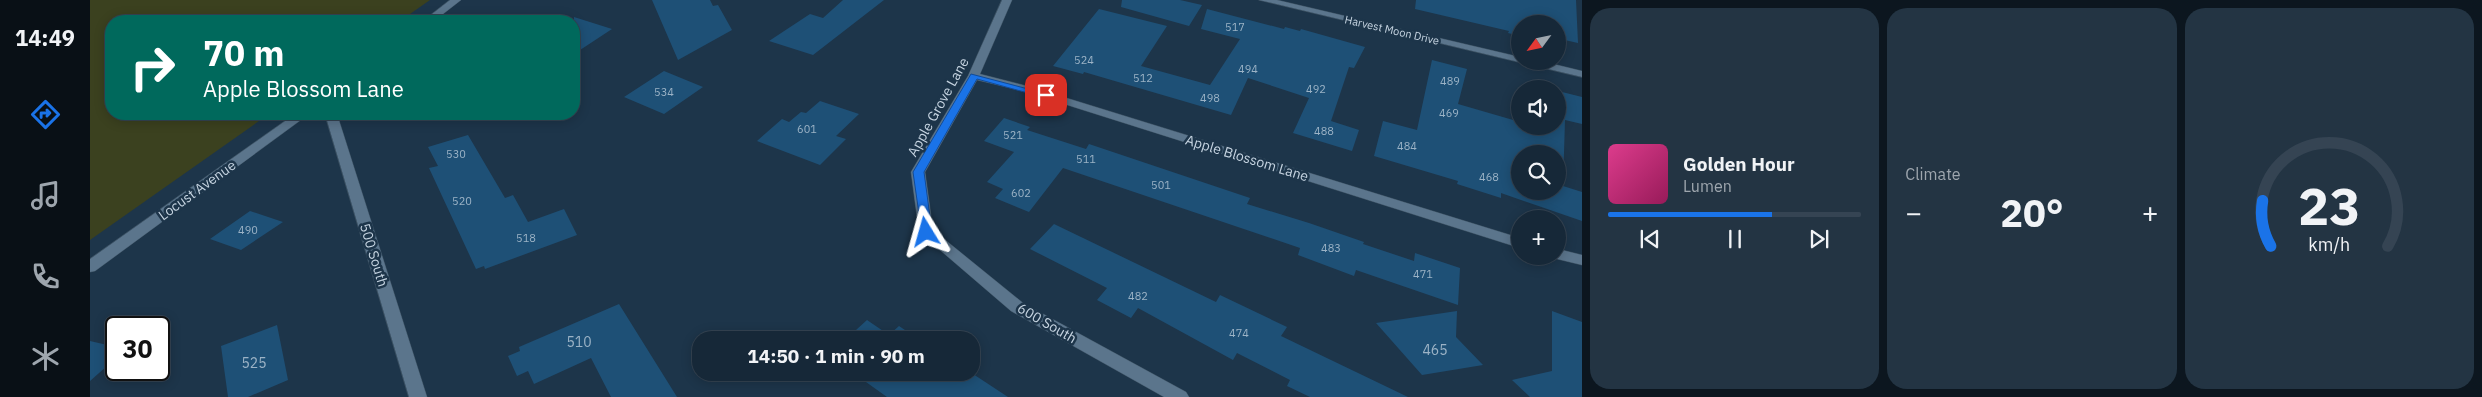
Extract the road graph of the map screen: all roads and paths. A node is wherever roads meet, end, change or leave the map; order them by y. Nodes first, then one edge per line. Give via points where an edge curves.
1 (456, 0) edge
2 (1007, 0) edge
3 (1264, 0) edge
4 (436, 15) edge
5 (1511, 58) edge
6 (1565, 70) edge
7 (1582, 74) edge
8 (974, 76) junction
9 (295, 120) edge
10 (333, 120) edge
11 (926, 232) joint
12 (1511, 241) edge
13 (1566, 256) edge
14 (1582, 260) edge
15 (90, 267) edge
16 (418, 397) edge
17 (1180, 397) edge

1 - 4 street
2 - 8 street, Apple Grove Lane
3 - 5 street, Harvest Moon Drive
6 - 7 street
8 - 11 street, Apple Grove Lane via 918,172
8 - 12 street, Apple Blossom Lane via 1027,89
9 - 15 street, Locust Avenue
10 - 16 street, 500 South
11 - 17 street, 600 South via 1017,307
13 - 14 street

